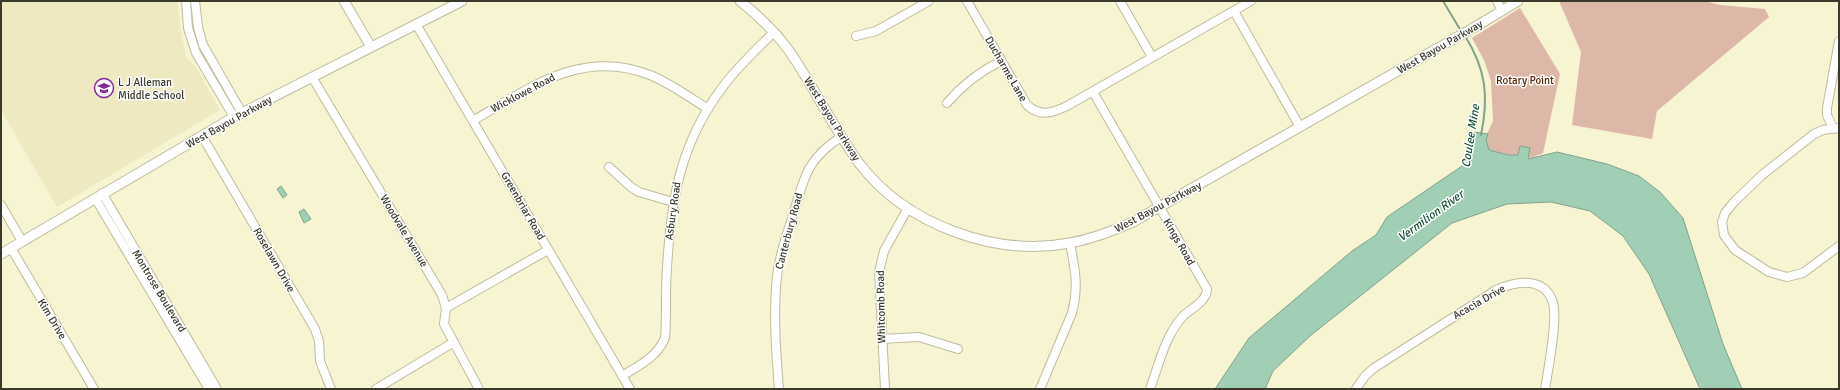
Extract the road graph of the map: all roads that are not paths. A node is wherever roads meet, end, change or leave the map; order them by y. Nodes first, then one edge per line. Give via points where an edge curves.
1 (186, 1) edge
2 (196, 1) edge
3 (344, 1) edge
4 (461, 1) edge
5 (740, 1) edge
6 (929, 1) edge
7 (967, 1) edge
8 (1120, 1) edge
9 (1251, 1) edge
10 (1496, 1) edge
11 (1513, 2) edge
12 (1502, 10) junction
13 (1234, 11) junction
14 (416, 24) junction
15 (774, 32) junction
16 (856, 36) dead end
17 (1839, 41) edge
18 (203, 45) junction
19 (371, 47) junction
20 (195, 49) junction
21 (1152, 57) junction
22 (1001, 61) junction
23 (312, 77) junction
24 (1093, 92) junction
25 (947, 102) dead end
26 (708, 109) junction
27 (238, 115) junction
28 (474, 120) junction
29 (1300, 127) junction
30 (1836, 128) edge
31 (202, 136) junction
32 (841, 137) junction
33 (610, 167) dead end
34 (98, 196) junction
35 (672, 202) junction
36 (1, 205) edge
37 (908, 208) junction
38 (1160, 208) junction
39 (22, 241) junction
40 (1070, 243) junction
41 (1839, 246) edge
42 (11, 248) junction
43 (548, 250) junction
44 (1, 254) edge
45 (446, 308) junction
46 (882, 339) junction
47 (454, 342) junction
48 (958, 349) dead end
49 (622, 376) junction
50 (94, 389) edge
51 (209, 389) edge
52 (217, 389) edge
53 (331, 389) edge
54 (376, 389) edge
55 (479, 389) edge
56 (630, 389) edge
57 (779, 389) edge
58 (884, 389) edge
59 (1040, 389) edge
60 (1150, 389) edge
61 (1356, 389) edge
62 (1545, 389) edge

1 - 20 street via 188,28
2 - 18 street via 198,27
3 - 19 street
4 - 14 street, West Bayou Parkway
5 - 15 street, West Bayou Parkway
6 - 16 street via 876,31
7 - 22 street, Ducharme Lane
8 - 21 street
9 - 13 street, Ducharme Lane
10 - 12 street
11 - 12 street, West Bayou Parkway
12 - 29 street, West Bayou Parkway
13 - 21 street, Ducharme Lane
13 - 29 street
14 - 19 street, West Bayou Parkway
14 - 28 street, Greenbriar Road
15 - 26 street, Asbury Road via 734,73
15 - 32 street, West Bayou Parkway via 792,55
17 - 30 street via 1827,108 1827,115
18 - 20 street
18 - 27 street
19 - 23 street, West Bayou Parkway
20 - 27 street
21 - 24 street, Ducharme Lane
22 - 24 street, Ducharme Lane via 1025,102 1037,113 1045,114 1060,109
22 - 25 street via 962,85
23 - 27 street, West Bayou Parkway
23 - 45 street, Woodvale Avenue via 442,295
24 - 38 street, Kings Road
26 - 28 street, Wicklowe Road via 650,75 623,68 600,66 572,70 545,79
26 - 35 street, Asbury Road via 684,159
27 - 31 street, West Bayou Parkway
28 - 43 street, Greenbriar Road
29 - 38 street, West Bayou Parkway
30 - 41 street via 1814,134 1757,180 1727,210 1723,229 1726,239 1735,250 1769,272 1781,276 1803,273
31 - 34 street, West Bayou Parkway
31 - 53 street, Roselawn Drive via 315,329 322,366
32 - 37 street, West Bayou Parkway via 871,177
32 - 57 street, Canterbury Road via 819,154 807,172 781,255 775,314
33 - 35 street via 639,192
34 - 39 street, West Bayou Parkway
34 - 51 street, Montrose Boulevard
34 - 52 street, Montrose Boulevard
35 - 49 street, Asbury Road via 666,269 665,338 653,356
36 - 39 street
37 - 40 street, West Bayou Parkway via 943,227 989,241 1028,245
37 - 46 street, Whitcomb Road via 881,262 879,282
38 - 40 street, West Bayou Parkway via 1116,230
38 - 60 street, Kings Road via 1206,286 1207,292 1170,335
39 - 42 street, West Bayou Parkway
40 - 59 street via 1076,279 1075,300
42 - 44 street, West Bayou Parkway
42 - 50 street, Kim Drive
43 - 45 street
43 - 49 street, Greenbriar Road
45 - 47 street, Woodvale Avenue via 444,322
46 - 48 street via 919,337
46 - 58 street, Whitcomb Road
47 - 54 street
47 - 55 street, Woodvale Avenue
49 - 56 street, Greenbriar Road
61 - 62 street, Acacia Drive via 1374,368 1496,290 1528,282 1543,288 1553,304 1554,317

